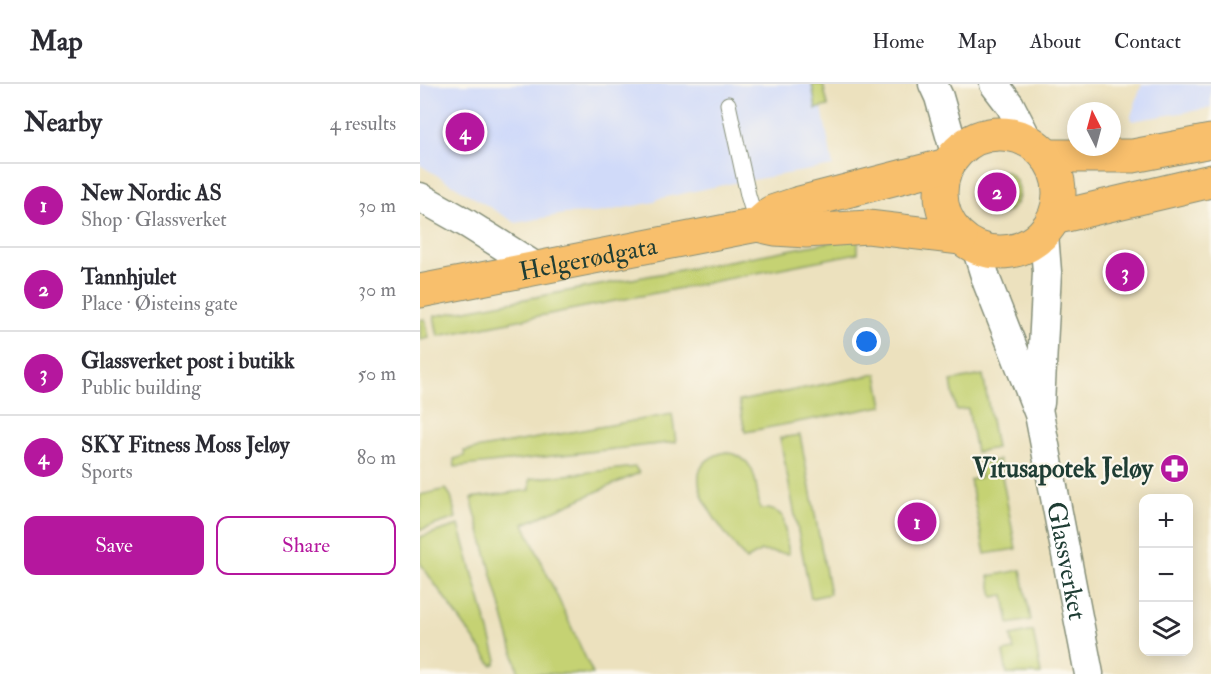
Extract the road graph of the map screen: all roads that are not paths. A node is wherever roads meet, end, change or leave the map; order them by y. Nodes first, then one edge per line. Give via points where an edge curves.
1 (933, 84) edge
2 (994, 84) edge
3 (728, 104) dead end
4 (1211, 141) edge
5 (1038, 148) junction
6 (951, 159) junction
7 (1211, 181) edge
8 (420, 197) edge
9 (757, 225) junction
10 (1049, 226) junction
11 (968, 243) junction
12 (538, 268) junction
13 (420, 291) edge
14 (1039, 414) junction
15 (1089, 674) edge

1 - 6 street
2 - 5 street
3 - 9 lane
4 - 5 main road via 1133,156
5 - 6 main road via 1002,133 983,135 967,142
5 - 10 main road via 1055,169 1059,184 1059,201
6 - 9 main road, Helgerødgata via 772,212
6 - 11 main road via 942,180 941,198 949,224
7 - 10 main road
8 - 12 street
9 - 11 main road, Helgerødgata via 806,231 868,227
9 - 12 main road, Helgerødgata
10 - 11 main road via 1029,245 1013,251 998,253
10 - 14 street, Glassverket
11 - 14 street, Glassverket
12 - 13 main road, Helgerødgata
14 - 15 street, Glassverket

